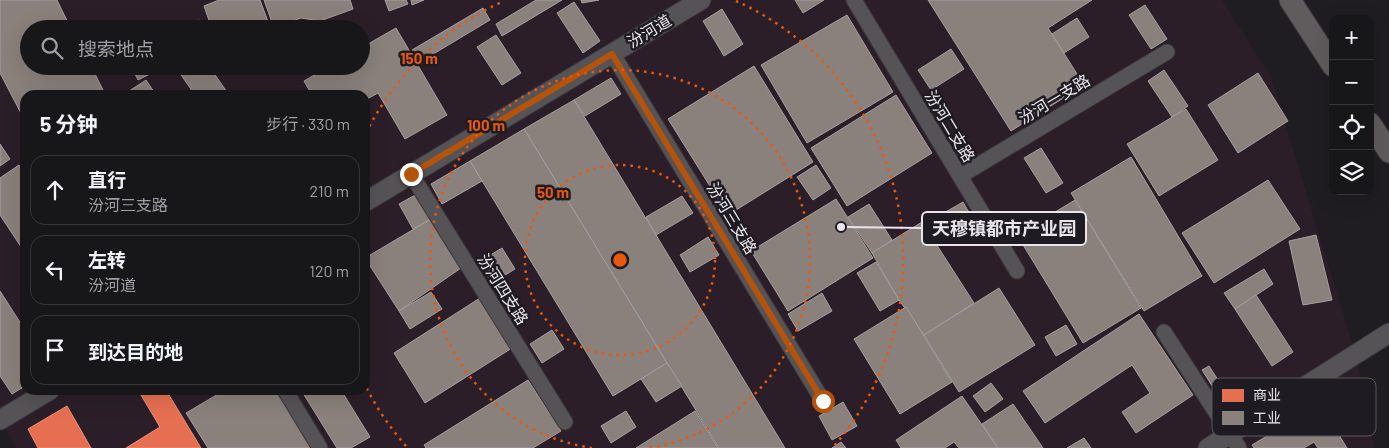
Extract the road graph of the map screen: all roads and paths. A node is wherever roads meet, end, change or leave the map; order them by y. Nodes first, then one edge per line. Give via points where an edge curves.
1 (701, 0) edge
2 (854, 0) edge
3 (1290, 0) edge
4 (1167, 52) dead end
5 (612, 54) junction
6 (1329, 60) edge
7 (1374, 129) edge
8 (1389, 152) edge
9 (411, 174) junction
10 (960, 176) junction
11 (370, 199) edge
12 (1017, 270) dead end
13 (1164, 332) dead end
14 (1389, 333) edge
15 (1325, 378) edge
16 (42, 395) edge
17 (288, 395) edge
18 (823, 401) dead end
19 (1212, 406) edge
20 (0, 420) edge
21 (566, 422) dead end
22 (1235, 441) edge
23 (320, 448) edge
24 (1208, 448) edge

1 - 5 street, 汾河道
2 - 10 street, 汾河二支路
3 - 6 main road
4 - 10 street, 汾河一支路
5 - 9 street, 汾河道
5 - 18 street, 汾河三支路
7 - 8 main road
9 - 11 street, 汾河道
9 - 21 street, 汾河四支路
10 - 12 street, 汾河二支路
13 - 19 street
14 - 15 street
16 - 20 street
17 - 23 street
22 - 24 street

